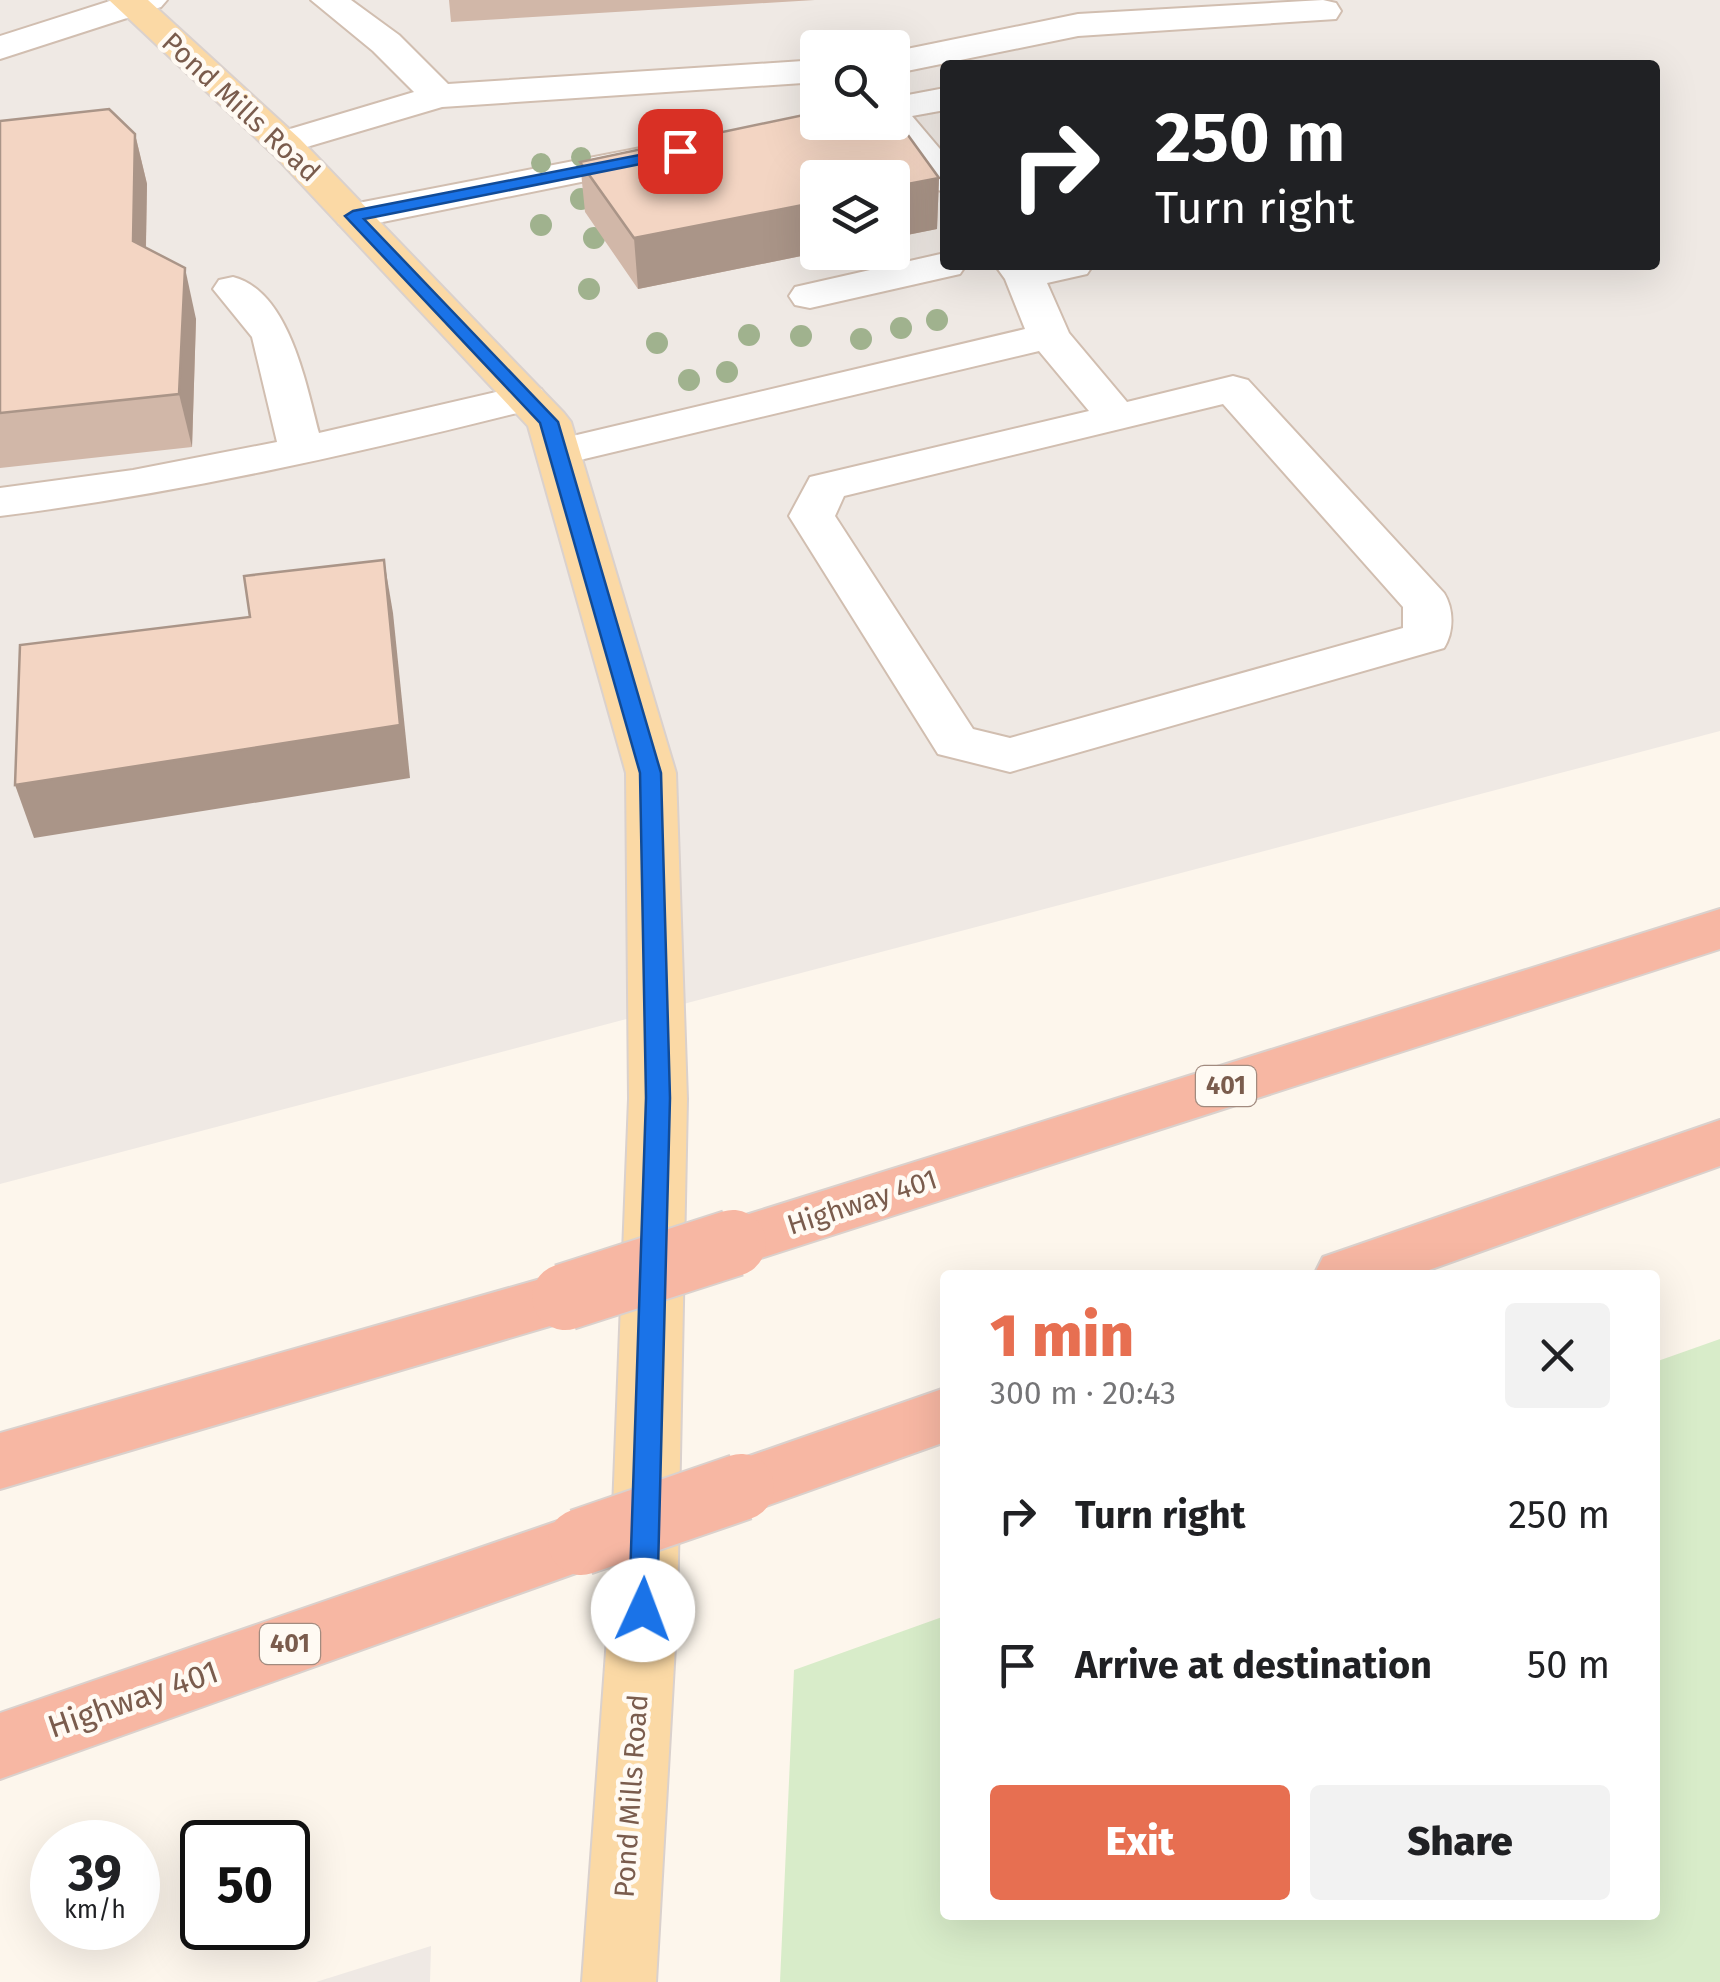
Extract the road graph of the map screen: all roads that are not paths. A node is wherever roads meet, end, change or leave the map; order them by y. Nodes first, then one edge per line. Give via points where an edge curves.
1 (329, 0) edge
2 (136, 2) edge
3 (1323, 11) dead end
4 (0, 48) edge
5 (910, 60) edge
6 (800, 71) edge
7 (439, 96) junction
8 (940, 100) edge
9 (910, 108) edge
10 (910, 133) edge
11 (283, 143) junction
12 (693, 149) edge
13 (940, 168) edge
14 (353, 216) junction
15 (940, 266) edge
16 (1019, 271) edge
17 (233, 289) dead end
18 (810, 296) dead end
19 (1048, 336) junction
20 (526, 398) junction
21 (1117, 416) junction
22 (301, 448) junction
23 (558, 452) junction
24 (0, 502) edge
25 (1720, 930) edge
26 (1720, 1143) edge
27 (1358, 1270) edge
28 (940, 1417) edge
29 (0, 1460) edge
30 (0, 1746) edge
31 (619, 1982) edge

1 - 7 street via 386,43
2 - 4 street
2 - 11 main road, Pond Mills Road
3 - 5 street via 1078,25
6 - 7 street
7 - 11 street
8 - 9 street
10 - 13 street
11 - 14 main road, Pond Mills Road
12 - 14 street
14 - 20 main road, Pond Mills Road
15 - 18 street
16 - 19 street
17 - 22 street via 272,335
19 - 21 street
19 - 23 street
20 - 22 street
20 - 23 main road, Pond Mills Road via 549,422
21 - 21 street via 1233,389 1427,604 1427,637 1010,755 956,742 812,516 826,487
22 - 24 street via 116,489
23 - 31 main road, Pond Mills Road via 651,773 657,1138 643,1610
25 - 29 highway, Highway 401 / 401, bridge via 565,1296
26 - 27 highway
28 - 30 highway, Highway 401 / 401, bridge

